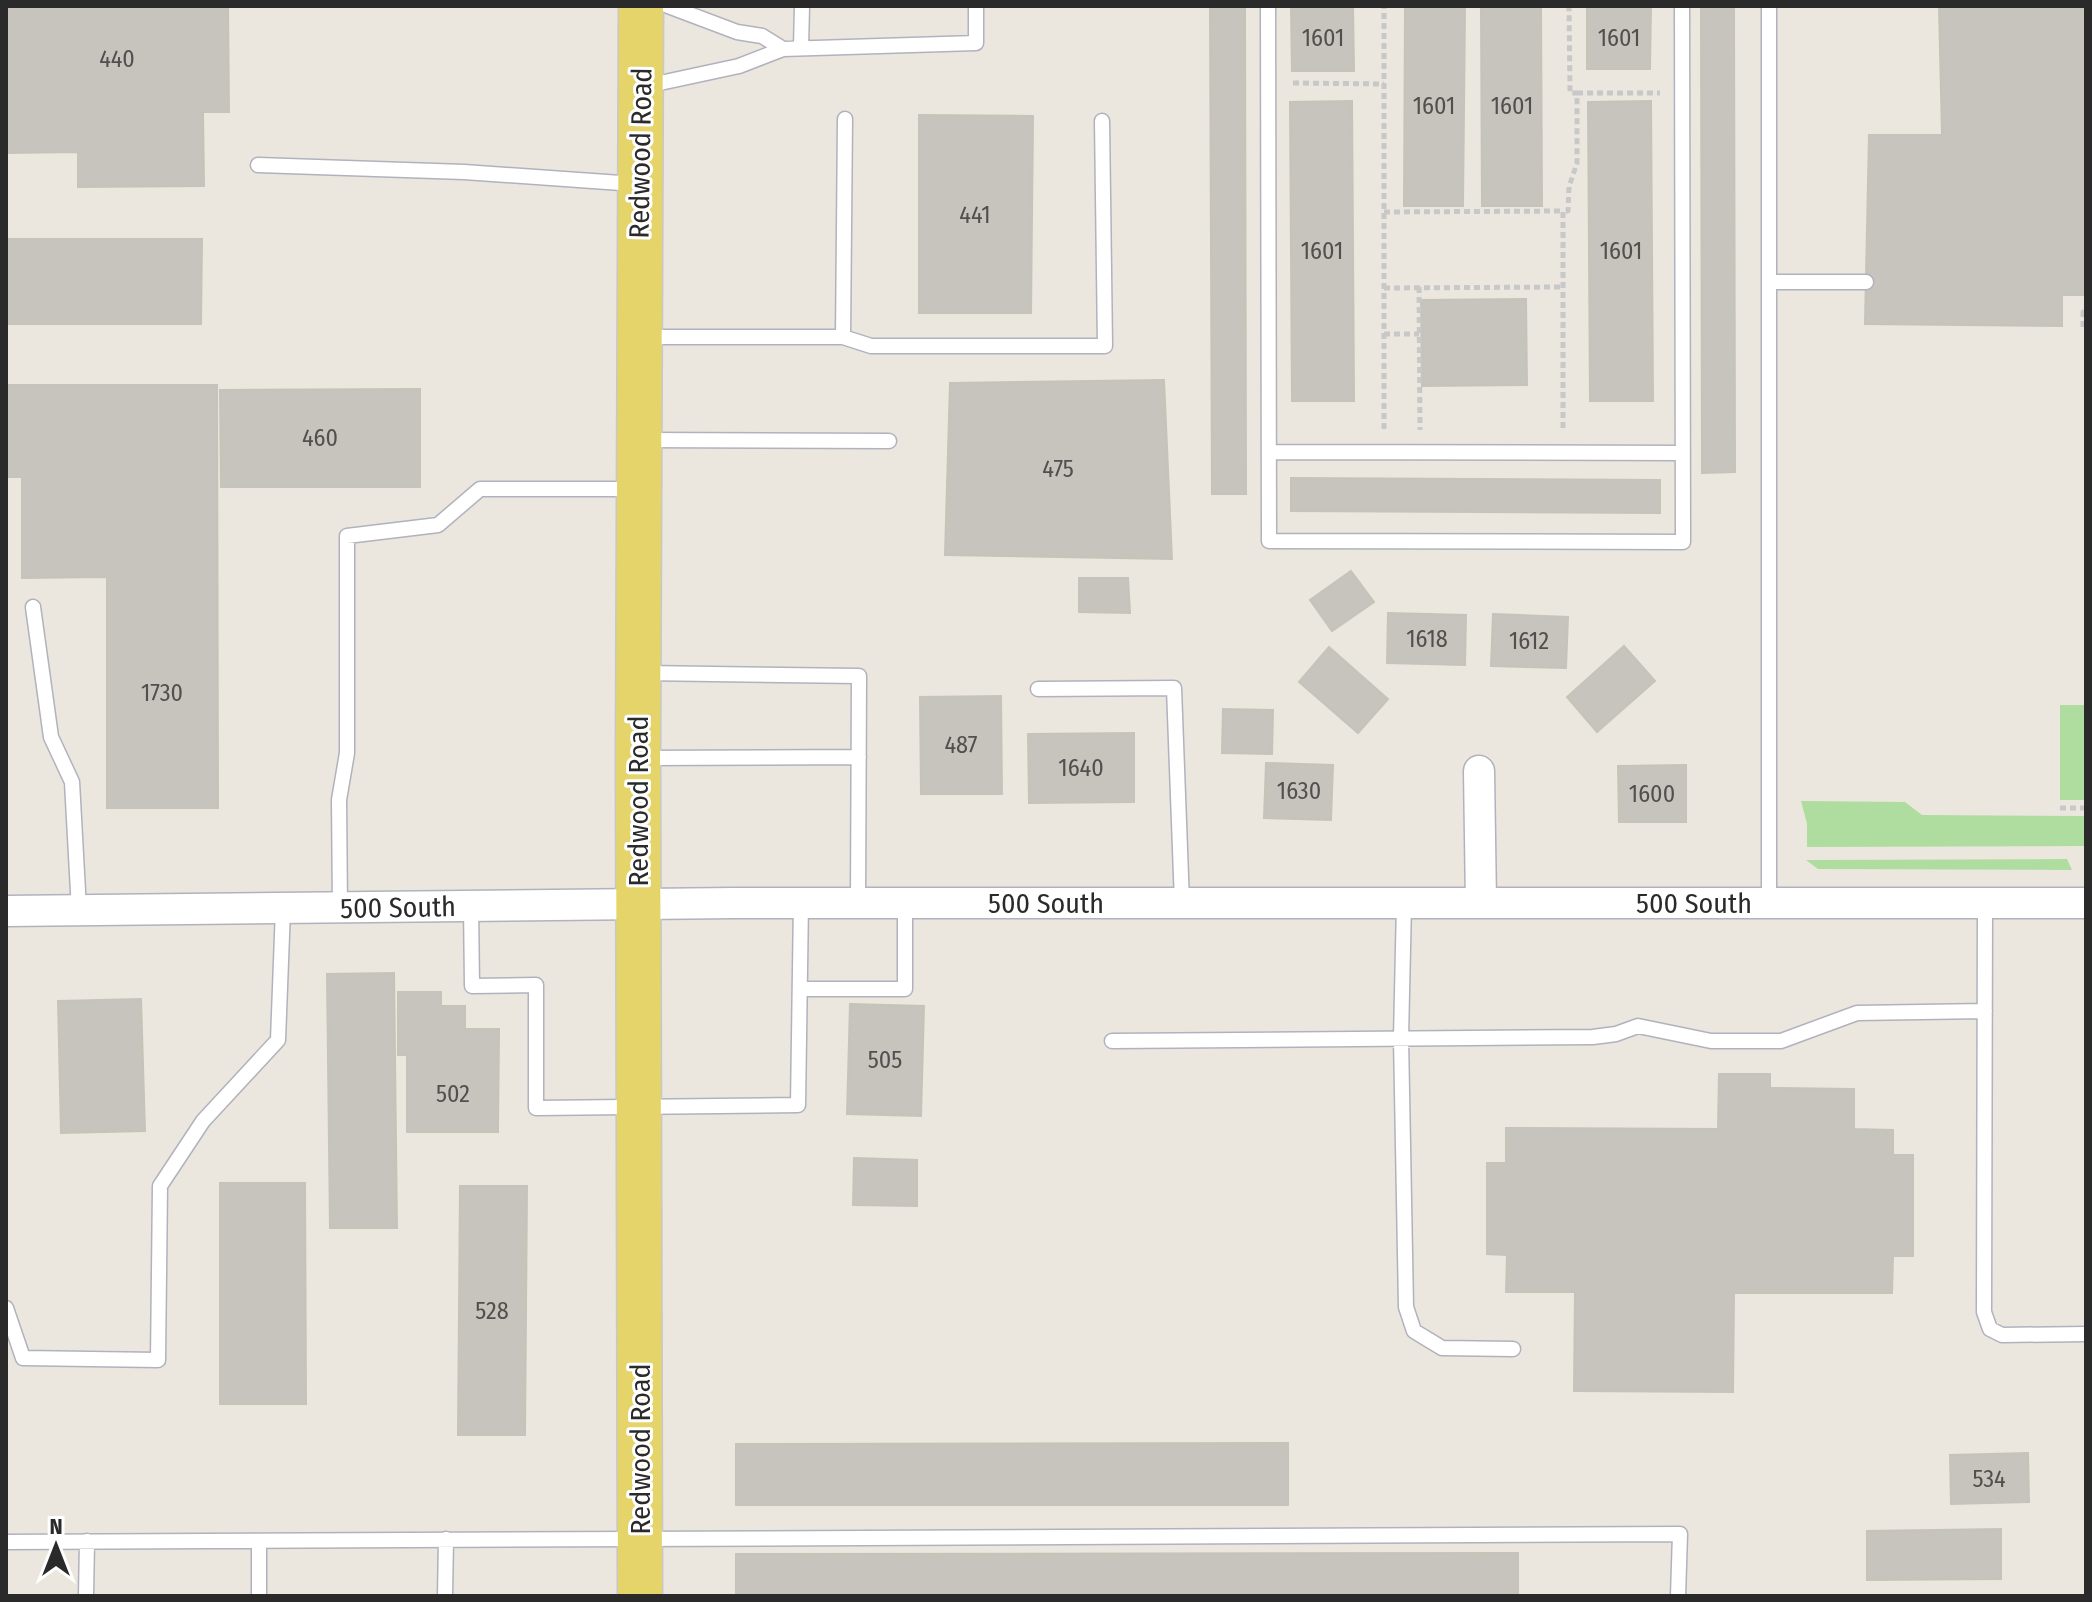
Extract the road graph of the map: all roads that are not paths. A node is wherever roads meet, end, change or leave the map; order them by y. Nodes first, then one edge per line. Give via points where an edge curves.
1 (641, 6) edge
2 (668, 6) edge
3 (802, 6) edge
4 (976, 6) edge
5 (1268, 6) edge
6 (1682, 6) edge
7 (1769, 6) edge
8 (801, 47) junction
9 (783, 49) junction
10 (642, 87) junction
11 (845, 119) dead end
12 (1102, 121) dead end
13 (258, 165) dead end
14 (639, 184) junction
15 (1769, 282) junction
16 (1866, 282) dead end
17 (639, 337) junction
18 (843, 337) junction
19 (639, 440) junction
20 (889, 441) dead end
21 (1269, 452) junction
22 (1683, 453) junction
23 (639, 489) junction
24 (33, 607) dead end
25 (639, 673) junction
26 (1038, 689) dead end
27 (859, 757) junction
28 (638, 758) junction
29 (1479, 771) dead end
30 (801, 903) junction
31 (858, 903) junction
32 (905, 903) junction
33 (1182, 903) junction
34 (1404, 903) junction
35 (1481, 903) junction
36 (1769, 903) junction
37 (1985, 903) junction
38 (2086, 903) edge
39 (638, 904) junction
40 (471, 906) junction
41 (340, 908) junction
42 (283, 909) junction
43 (79, 910) junction
44 (6, 911) edge
45 (800, 989) junction
46 (1985, 1011) junction
47 (1401, 1038) junction
48 (1112, 1041) dead end
49 (639, 1109) junction
50 (6, 1308) edge
51 (2086, 1334) edge
52 (1513, 1349) dead end
53 (640, 1538) junction
54 (446, 1539) junction
55 (87, 1541) junction
56 (259, 1541) junction
57 (6, 1542) edge
58 (86, 1596) edge
59 (259, 1596) edge
60 (445, 1596) edge
61 (640, 1596) edge
62 (1678, 1596) edge

1 - 10 main road, Redwood Road
2 - 9 lane via 762,36
3 - 8 lane
4 - 8 lane via 976,43
5 - 21 lane
6 - 22 lane
7 - 15 lane
8 - 9 lane
9 - 10 lane via 739,66
10 - 14 main road, Redwood Road
11 - 18 lane
12 - 18 lane via 1105,346 871,346
13 - 14 lane
14 - 17 main road, Redwood Road
15 - 16 lane
15 - 36 lane
17 - 18 lane
17 - 19 main road, Redwood Road
19 - 20 lane
19 - 23 main road, Redwood Road
21 - 22 lane
21 - 22 lane via 1269,541 1683,542
23 - 25 main road, Redwood Road
23 - 41 lane via 480,489 438,525 347,536 347,753 339,800
24 - 43 lane via 51,737 72,782
25 - 27 lane via 859,676
25 - 28 main road, Redwood Road
26 - 33 lane via 1174,688
27 - 28 lane
27 - 31 lane
28 - 39 main road, Redwood Road
29 - 35 street
30 - 31 street, 500 South
30 - 39 street, 500 South
30 - 45 lane
31 - 32 street, 500 South
32 - 33 street, 500 South
32 - 45 lane via 905,989
33 - 34 street, 500 South
34 - 35 street, 500 South
34 - 47 lane
35 - 36 street, 500 South
36 - 37 street, 500 South
37 - 38 street, 500 South
37 - 46 lane
39 - 40 street, 500 South
39 - 49 main road, Redwood Road
40 - 41 street, 500 South
40 - 49 lane via 472,986 536,985 536,1108
41 - 42 street, 500 South
42 - 43 street, 500 South
42 - 50 lane via 278,1040 203,1121 160,1186 158,1360 23,1358
43 - 44 street, 500 South
45 - 49 lane via 798,1105
46 - 47 lane via 1857,1013 1781,1041 1711,1041 1638,1026 1593,1037
46 - 51 lane via 1984,1312 1990,1329 2002,1335
47 - 48 lane
47 - 52 lane via 1403,1254 1406,1307 1414,1331 1442,1348
49 - 53 main road, Redwood Road
53 - 54 lane
53 - 61 main road, Redwood Road
53 - 62 lane via 1680,1534
54 - 56 lane
54 - 60 lane
55 - 56 lane
55 - 57 lane
55 - 58 lane
56 - 59 lane

